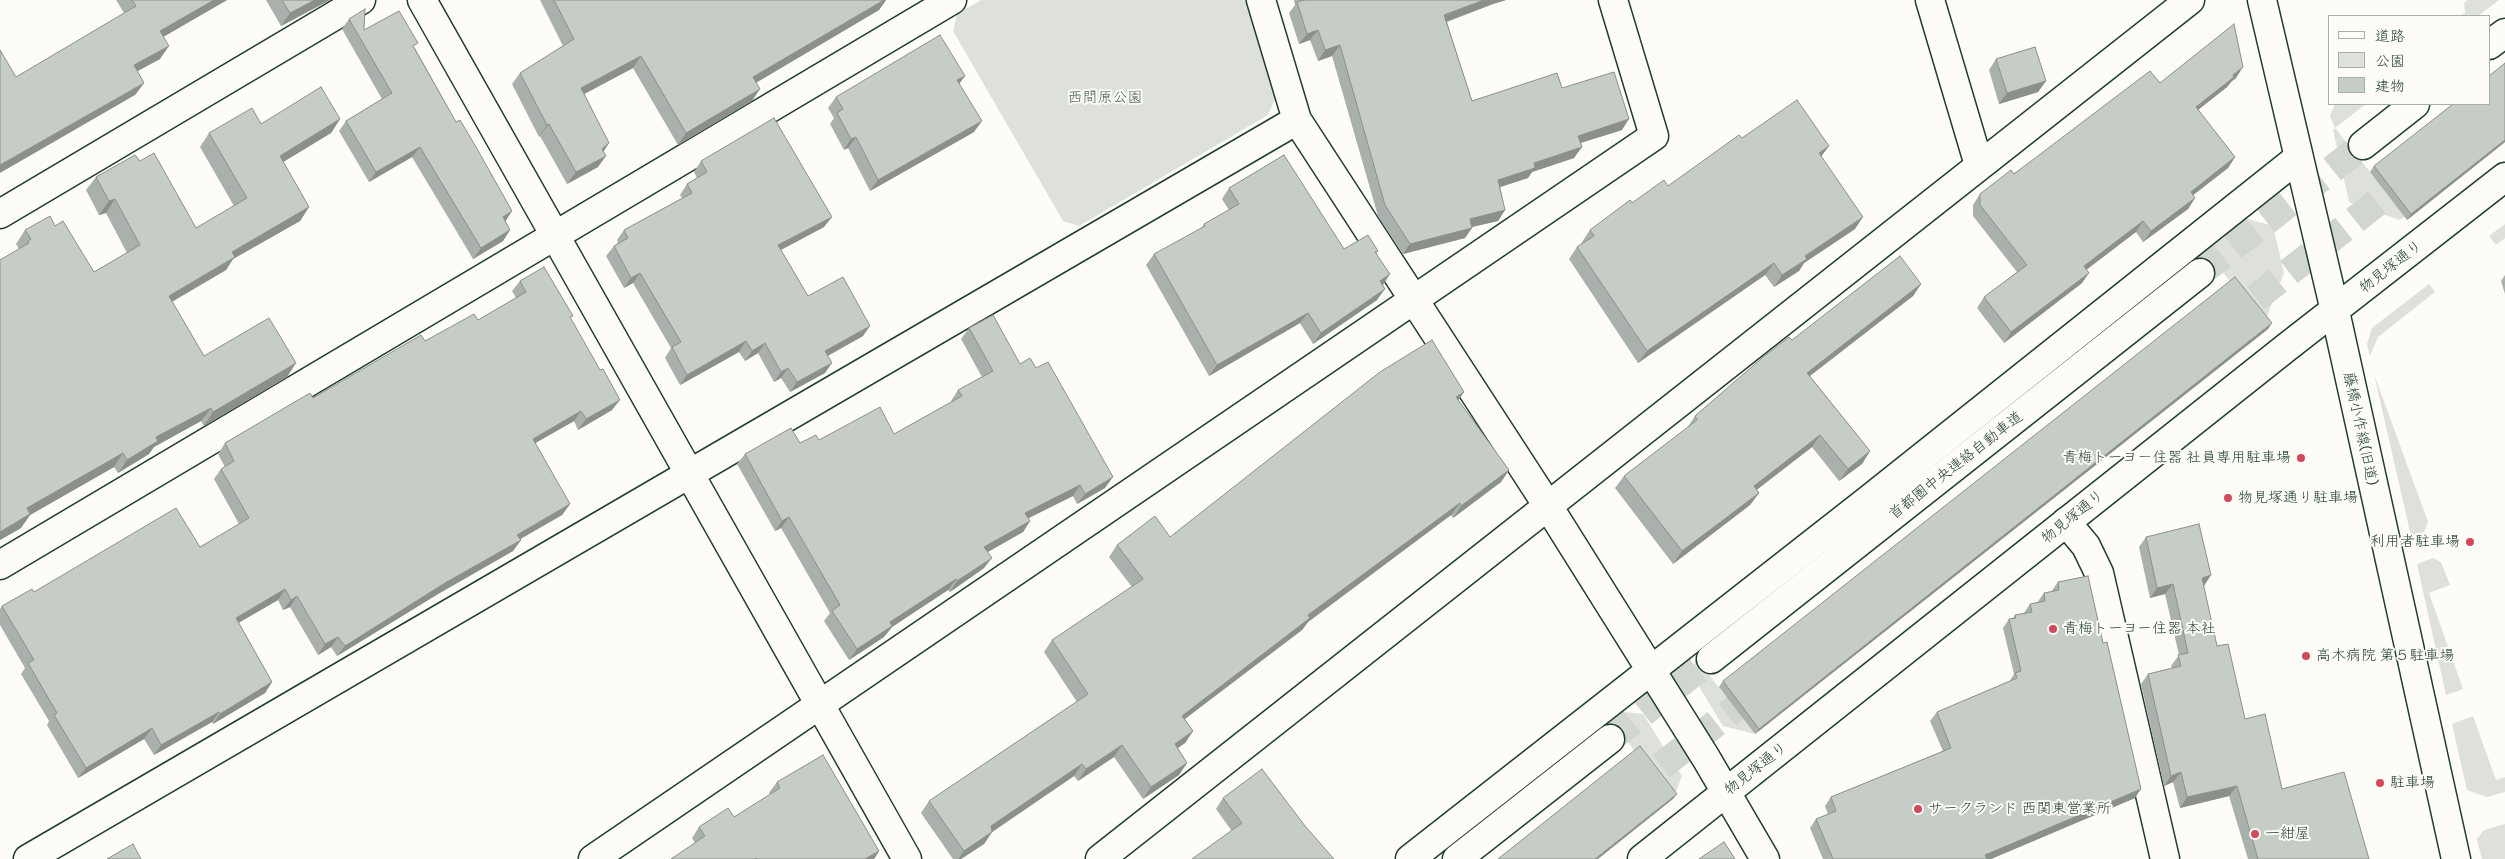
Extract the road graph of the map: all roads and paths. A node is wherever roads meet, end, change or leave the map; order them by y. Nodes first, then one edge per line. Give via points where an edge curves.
1 (361, 0) edge
2 (422, 0) edge
3 (952, 0) edge
4 (1261, 0) edge
5 (1613, 0) edge
6 (1930, 0) edge
7 (2190, 0) edge
8 (2262, 0) edge
9 (2505, 32) edge
10 (2490, 44) edge
11 (2414, 105) edge
12 (1297, 120) junction
13 (2363, 145) tunnel mouth
14 (2298, 158) junction
15 (1979, 165) junction
16 (2505, 178) edge
17 (0, 214) edge
18 (554, 236) junction
19 (2200, 273) tunnel mouth
20 (1414, 299) junction
21 (2335, 311) junction
22 (688, 474) junction
23 (1548, 506) junction
24 (2066, 522) junction
25 (0, 565) edge
26 (1711, 659) tunnel mouth
27 (1652, 671) junction
28 (818, 705) junction
29 (1610, 738) tunnel mouth
30 (1726, 792) junction
31 (28, 859) edge
32 (593, 859) edge
33 (907, 859) edge
34 (1100, 859) edge
35 (1410, 859) edge
36 (1457, 859) edge
37 (1642, 859) edge
38 (1765, 859) edge
39 (2165, 859) edge
40 (2456, 859) edge

1 - 17 main road
2 - 18 main road
3 - 18 main road
4 - 12 main road
5 - 20 main road via 1654,136
6 - 15 main road
7 - 15 main road
8 - 14 main road, 藤橋小作線(旧道)
9 - 10 main road
11 - 13 main road
12 - 20 main road
12 - 22 main road
14 - 21 main road, 藤橋小作線(旧道)
14 - 27 main road
15 - 23 main road
16 - 21 main road, 物見塚通り
18 - 22 main road
18 - 25 main road
19 - 26 main road, 首都圏中央連絡自動車道
20 - 23 main road
20 - 28 main road
21 - 24 main road, 物見塚通り
21 - 40 main road, 藤橋小作線(旧道)
22 - 28 main road
22 - 31 main road
23 - 27 main road
23 - 34 main road
24 - 30 main road, 物見塚通り
24 - 39 main road via 2086,546 2099,573
27 - 30 main road
27 - 35 main road
28 - 32 main road
28 - 33 main road
29 - 36 main road
30 - 37 main road, 物見塚通り
30 - 38 main road

